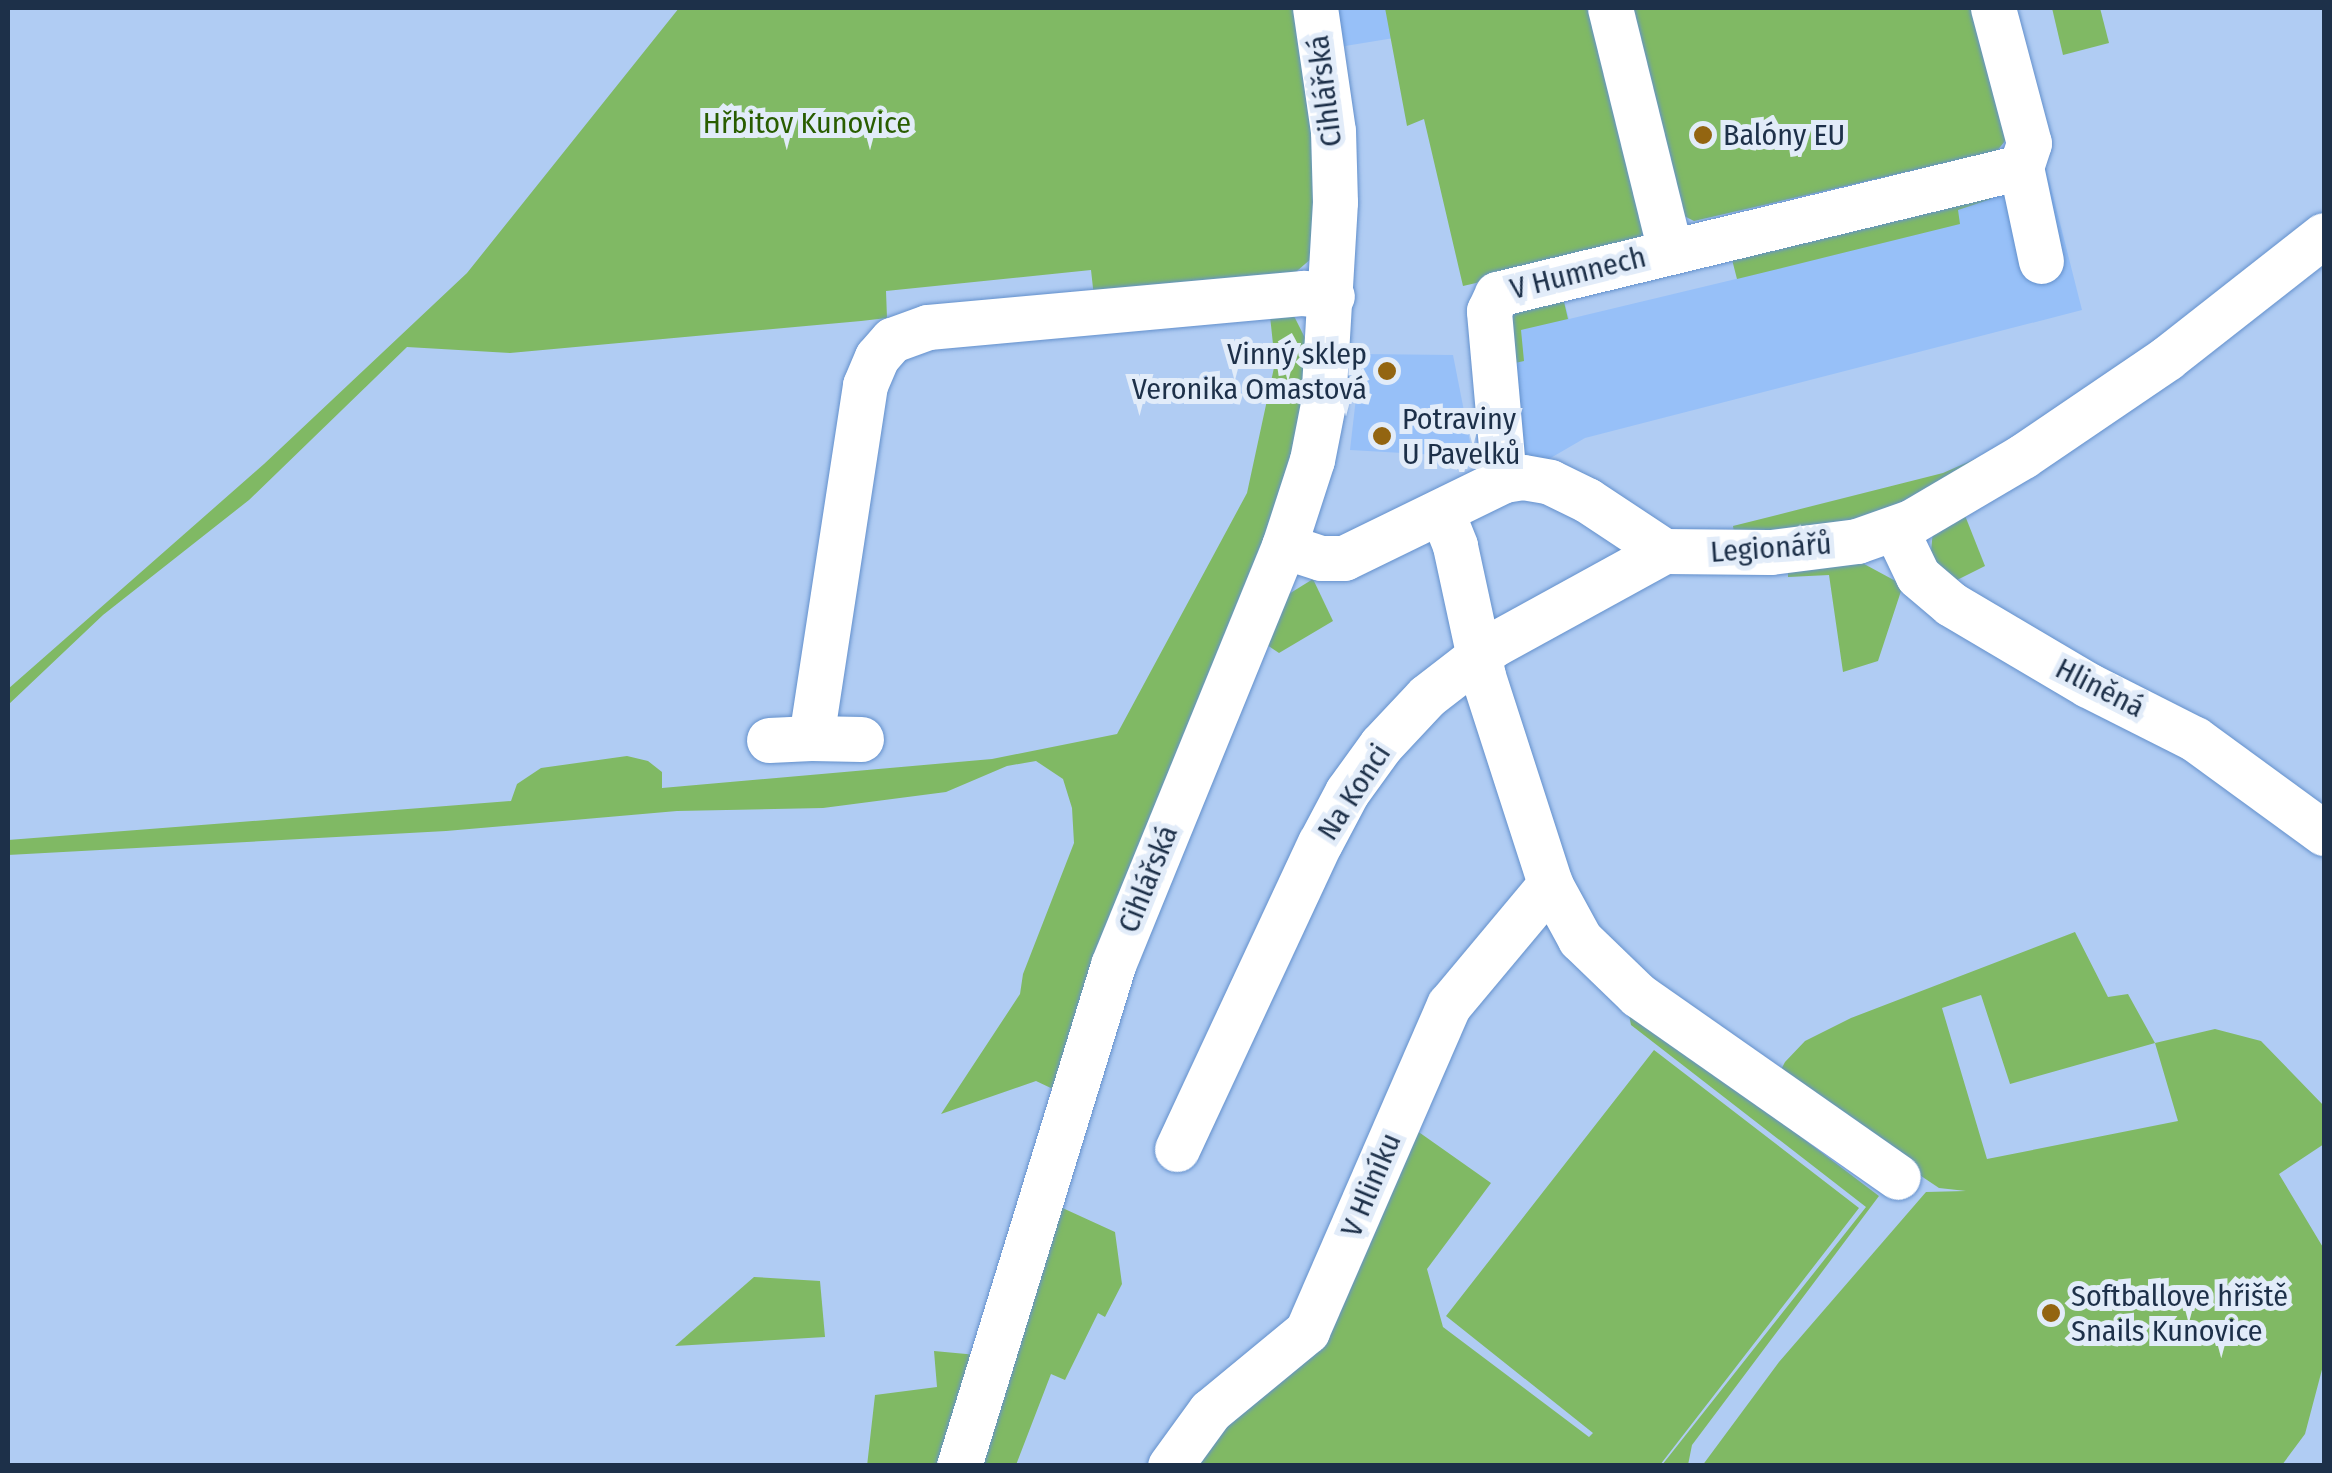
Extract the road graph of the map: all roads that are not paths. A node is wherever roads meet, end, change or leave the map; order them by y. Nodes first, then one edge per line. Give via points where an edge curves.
1 (1315, 8) edge
2 (1610, 8) edge
3 (1993, 8) edge
4 (2020, 167) junction
5 (2324, 235) edge
6 (1670, 250) junction
7 (2041, 262) dead end
8 (1332, 296) junction
9 (1504, 480) junction
10 (1442, 513) junction
11 (1895, 528) junction
12 (1284, 546) junction
13 (1664, 551) junction
14 (1479, 655) junction
15 (861, 740) dead end
16 (2324, 833) edge
17 (1550, 884) junction
18 (1177, 1149) dead end
19 (1898, 1177) dead end
20 (959, 1466) edge
21 (1170, 1466) edge

1 - 8 street, Cihlářská via 1332,131
2 - 6 street, V Humnech
3 - 4 street via 2028,143
4 - 6 street, V Humnech
4 - 7 street
5 - 11 street, Legionářů via 2167,358 2023,456
6 - 9 street, V Humnech via 1493,297
8 - 12 street, Cihlářská via 1318,433
8 - 15 street via 1302,292 928,327 892,340 865,385 790,739
9 - 10 street
9 - 13 street via 1530,478 1561,487
10 - 12 street via 1344,558
10 - 14 street
11 - 13 street, Legionářů via 1822,548
11 - 16 street, Hliněná via 1918,576 1951,604 2195,739
12 - 20 street, Cihlářská via 1113,965
13 - 14 street, Na Konci
14 - 17 street
14 - 18 street, Na Konci via 1403,720 1347,792
17 - 19 street via 1580,940 1622,984
17 - 21 street, V Hliníku via 1449,1005 1307,1332 1210,1411

